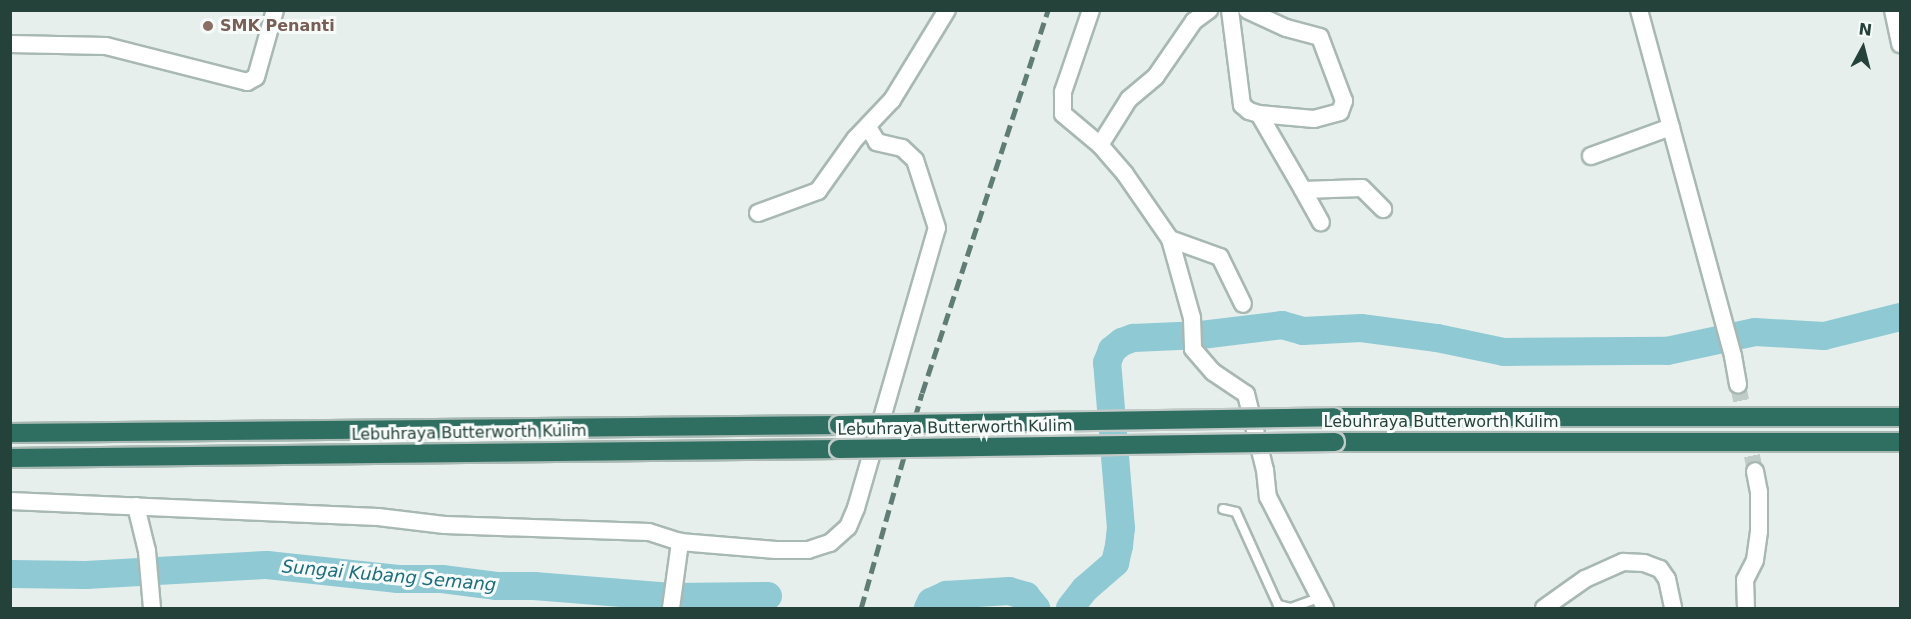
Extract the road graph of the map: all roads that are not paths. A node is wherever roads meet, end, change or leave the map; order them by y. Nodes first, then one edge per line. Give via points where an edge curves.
1 (275, 10) edge
2 (947, 10) edge
3 (1091, 10) edge
4 (1209, 10) edge
5 (1230, 10) edge
6 (1247, 10) edge
7 (1639, 10) edge
8 (1893, 10) edge
9 (10, 44) edge
10 (1900, 44) edge
11 (1259, 114) junction
12 (868, 127) junction
13 (1671, 127) junction
14 (1100, 145) junction
15 (1591, 156) dead end
16 (1303, 190) junction
17 (1383, 209) dead end
18 (758, 213) dead end
19 (1322, 222) dead end
20 (1170, 239) junction
21 (1244, 304) dead end
22 (1738, 385) tunnel mouth
23 (1900, 417) edge
24 (10, 433) edge
25 (1900, 442) edge
26 (10, 458) edge
27 (1755, 471) tunnel mouth
28 (10, 501) edge
29 (136, 506) junction
30 (1222, 509) dead end
31 (680, 542) junction
32 (1321, 603) edge
33 (152, 609) edge
34 (671, 609) edge
35 (1544, 609) edge
36 (1673, 609) edge
37 (1746, 609) edge

1 - 9 street via 256,77 246,82 106,46
2 - 12 street via 892,100
3 - 14 street via 1063,92 1063,114
4 - 14 street via 1194,21 1156,76 1129,99
5 - 11 street via 1242,105
6 - 11 street via 1286,28 1320,37 1344,101 1340,112 1314,119
7 - 13 street
8 - 10 street
11 - 16 street
12 - 18 street via 818,191
12 - 31 street via 877,142 902,148 915,160 937,228 848,527 830,543 808,550
13 - 15 street
13 - 22 street
14 - 20 street
16 - 17 street via 1362,188
16 - 19 street
20 - 21 street via 1220,257
20 - 32 street via 1192,326 1192,349 1213,372 1246,394 1269,497
23 - 24 highway, Lebuhraya Butterworth Kulim, bridge via 1334,417
25 - 26 highway, Lebuhraya Butterworth Kulim, bridge via 1335,442
27 - 37 street via 1759,531 1755,560 1745,580
28 - 29 street
29 - 31 street via 378,517 445,525 649,532
29 - 33 street via 147,551
30 - 32 lane via 1236,512 1278,605 1291,608
31 - 34 street
35 - 36 street via 1586,579 1623,562 1660,569 1667,579

